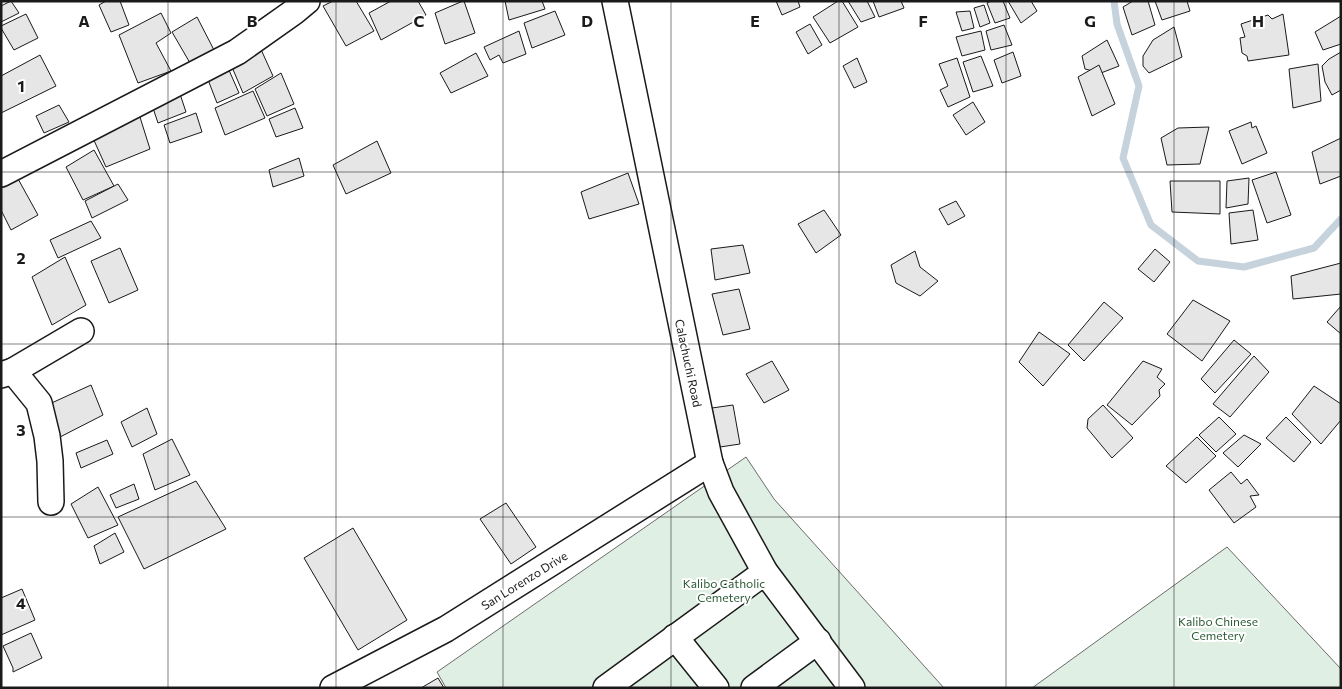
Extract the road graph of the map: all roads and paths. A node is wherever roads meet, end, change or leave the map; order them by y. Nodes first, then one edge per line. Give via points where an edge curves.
1 (307, 1) edge
2 (615, 1) edge
3 (1, 174) edge
4 (81, 331) dead end
5 (7, 373) edge
6 (710, 464) junction
7 (51, 502) dead end
8 (765, 572) junction
9 (675, 637) junction
10 (818, 642) junction
11 (365, 681) edge
12 (612, 686) edge
13 (333, 688) edge
14 (716, 688) edge
15 (754, 688) edge
16 (852, 688) edge

1 - 3 street via 237,52
2 - 6 street, Calachuchi Road
4 - 5 street
5 - 7 street via 39,403 50,460
6 - 8 street, Calachuchi Road via 720,492
6 - 11 street, San Lorenzo Drive
8 - 9 street
8 - 10 street, Calachuchi Road
9 - 12 street
9 - 14 street
10 - 15 street
10 - 16 street, Calachuchi Road
11 - 13 street, San Lorenzo Drive

